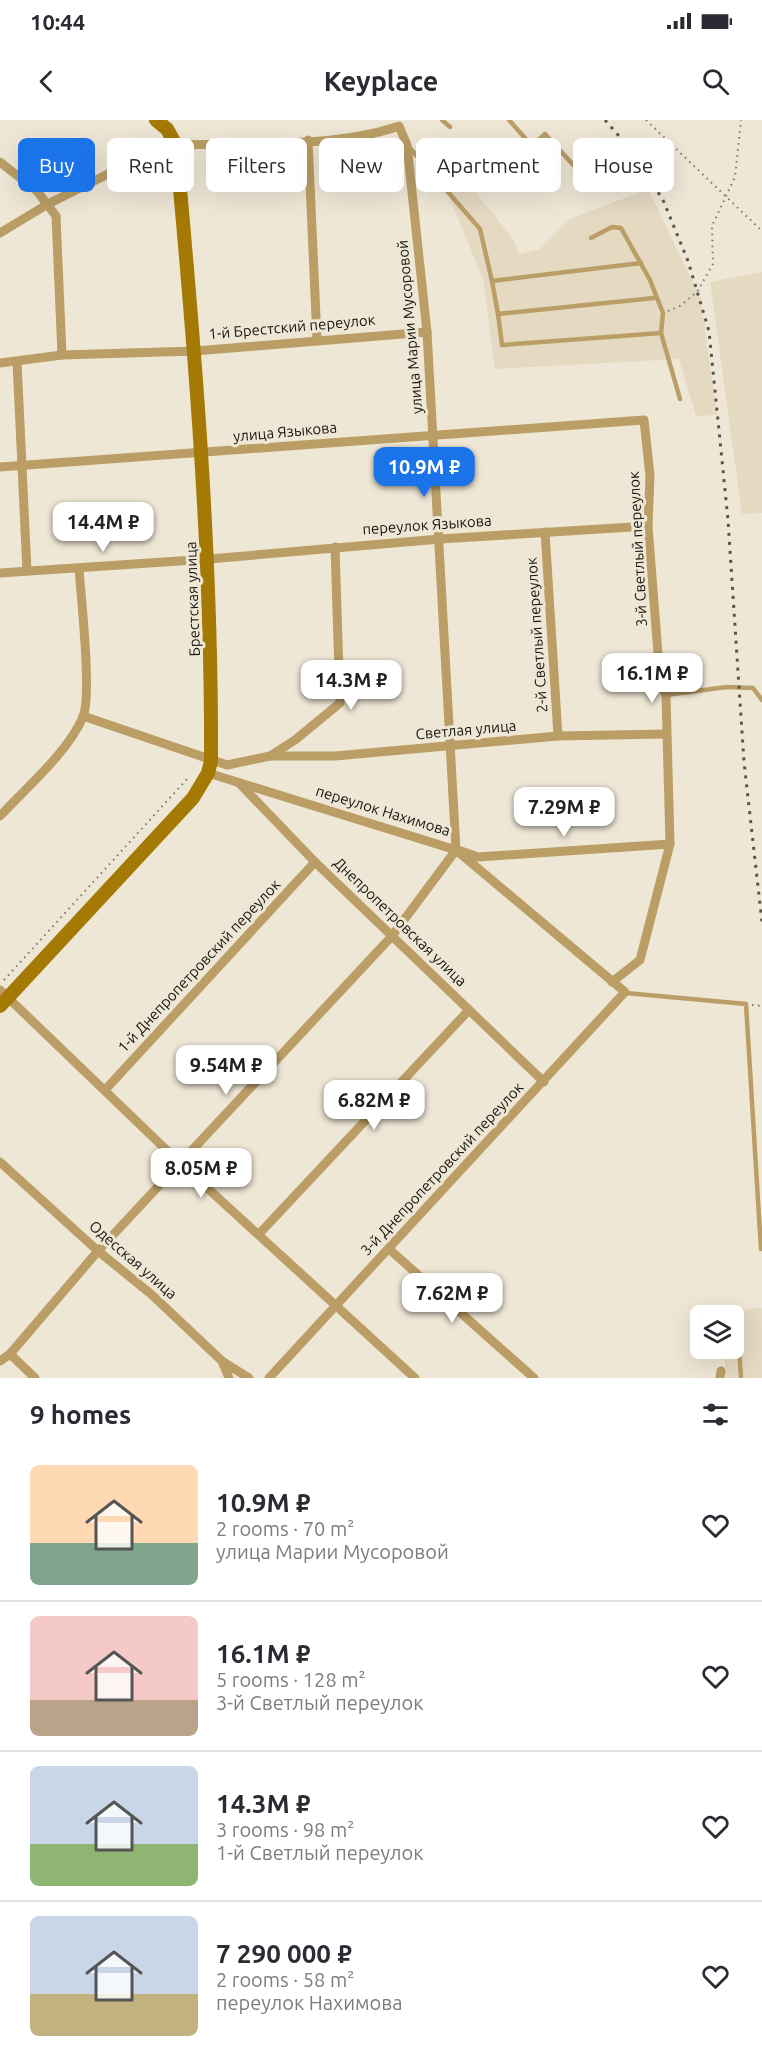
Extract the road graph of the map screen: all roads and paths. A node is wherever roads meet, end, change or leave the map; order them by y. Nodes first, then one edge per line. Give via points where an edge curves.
1 (442, 120) edge
2 (509, 120) edge
3 (646, 120) edge
4 (741, 120) edge
5 (165, 123) edge
6 (403, 123) edge
7 (450, 127) dead end
8 (172, 138) edge
9 (308, 140) junction
10 (194, 144) edge
11 (407, 145) junction
12 (0, 162) edge
13 (573, 165) edge
14 (107, 174) edge
15 (180, 192) edge
16 (728, 196) junction
17 (48, 204) junction
18 (762, 231) edge
19 (0, 232) edge
20 (591, 238) dead end
21 (641, 263) junction
22 (492, 280) junction
23 (654, 298) junction
24 (663, 313) junction
25 (498, 314) junction
26 (427, 332) junction
27 (661, 333) junction
28 (317, 339) junction
29 (195, 351) junction
30 (63, 355) junction
31 (17, 362) junction
32 (0, 363) edge
33 (680, 399) dead end
34 (644, 420) joint
35 (434, 435) junction
36 (202, 454) junction
37 (21, 466) junction
38 (0, 467) edge
39 (648, 526) junction
40 (545, 532) junction
41 (440, 539) junction
42 (335, 547) junction
43 (208, 560) junction
44 (79, 569) junction
45 (27, 571) junction
46 (0, 573) edge
47 (666, 695) junction
48 (762, 700) edge
49 (83, 716) junction
50 (665, 734) junction
51 (558, 736) junction
52 (450, 748) junction
53 (270, 756) junction
54 (210, 767) junction
55 (188, 778) dead end
56 (238, 782) junction
57 (0, 816) edge
58 (670, 844) junction
59 (456, 850) junction
60 (315, 862) junction
61 (392, 936) junction
62 (612, 982) junction
63 (0, 985) edge
64 (625, 992) junction
65 (3, 998) edge
66 (469, 1010) junction
67 (544, 1082) junction
68 (105, 1090) junction
69 (0, 1162) edge
70 (182, 1164) junction
71 (259, 1234) junction
72 (389, 1249) junction
73 (761, 1249) edge
74 (98, 1251) junction
75 (337, 1305) junction
76 (10, 1354) junction
77 (740, 1359) edge
78 (0, 1361) edge
79 (222, 1361) junction
80 (35, 1378) edge
81 (229, 1378) edge
82 (249, 1378) edge
83 (269, 1378) edge
84 (415, 1378) edge
85 (534, 1378) edge
86 (741, 1378) edge

1 - 7 lane
2 - 13 lane via 532,146 545,134
3 - 16 path
4 - 16 path via 735,177
5 - 8 street, Брестская улица
6 - 9 street via 377,134
6 - 11 street, улица Марии Мусоровой
9 - 10 street
9 - 28 street
11 - 22 lane via 480,229
11 - 26 street, улица Марии Мусоровой
12 - 17 street
14 - 17 street
15 - 29 street, Брестская улица
16 - 18 path
16 - 24 path via 712,226 713,264 697,292
17 - 19 street
17 - 30 street via 56,216
20 - 21 lane via 612,227 621,228
21 - 22 lane
21 - 23 lane
22 - 25 lane
23 - 24 lane
23 - 25 lane
24 - 27 lane
25 - 27 lane via 502,345
26 - 28 street, 1-й Брестский переулок
26 - 35 street, улица Марии Мусоровой
27 - 33 lane
28 - 29 street, 1-й Брестский переулок
29 - 30 street, 1-й Брестский переулок
29 - 36 street, Брестская улица
30 - 31 street, 1-й Брестский переулок
31 - 32 street, 1-й Брестский переулок
31 - 37 street
34 - 35 street, улица Языкова
34 - 39 street, 3-й Светлый переулок via 650,476
35 - 36 street, улица Языкова
35 - 41 street, улица Марии Мусоровой
36 - 37 street, улица Языкова
36 - 43 street, Брестская улица
37 - 38 street, улица Языкова
37 - 45 street
39 - 40 street, переулок Языкова
39 - 47 street, 3-й Светлый переулок via 660,679
40 - 41 street, переулок Языкова
40 - 51 street, 2-й Светлый переулок
41 - 42 street, переулок Языкова
41 - 52 street, улица Марии Мусоровой
42 - 43 street, переулок Языкова
42 - 53 street via 340,704
43 - 44 street, переулок Языкова
43 - 54 street, Брестская улица
44 - 45 street, переулок Языкова
44 - 49 street via 85,670
45 - 46 street, переулок Языкова
47 - 48 lane via 741,687 753,688
47 - 50 street, 3-й Светлый переулок
49 - 54 street
49 - 57 street via 69,741
50 - 51 street, Светлая улица
50 - 58 street, 3-й Светлый переулок
51 - 52 street, Светлая улица
52 - 53 street, Светлая улица
52 - 59 street, улица Марии Мусоровой
53 - 54 street
54 - 56 street, переулок Нахимова
54 - 65 street via 193,798
55 - 63 path
56 - 59 street, переулок Нахимова
56 - 60 street, Днепропетровская улица
58 - 59 street via 477,857
58 - 62 street, 3-й Светлый переулок via 640,960
59 - 61 street
59 - 62 street, переулок Нахимова
60 - 61 street, Днепропетровская улица
60 - 68 street, 1-й Днепропетровский переулок
61 - 66 street, Днепропетровская улица
61 - 70 street
62 - 64 street
64 - 67 street, 3-й Днепропетровский переулок
64 - 73 lane via 746,1004
65 - 68 street
66 - 67 street, Днепропетровская улица
66 - 71 street
67 - 72 street, 3-й Днепропетровский переулок
68 - 70 street
69 - 74 street, Одесская улица
70 - 71 street
70 - 74 street
71 - 75 street
72 - 75 street, 3-й Днепропетровский переулок
72 - 85 street
74 - 76 street
74 - 79 street, Одесская улица via 151,1293
75 - 83 street, 3-й Днепропетровский переулок
75 - 84 street
76 - 78 street
76 - 80 street
77 - 86 lane
79 - 81 street
79 - 82 street, Одесская улица

